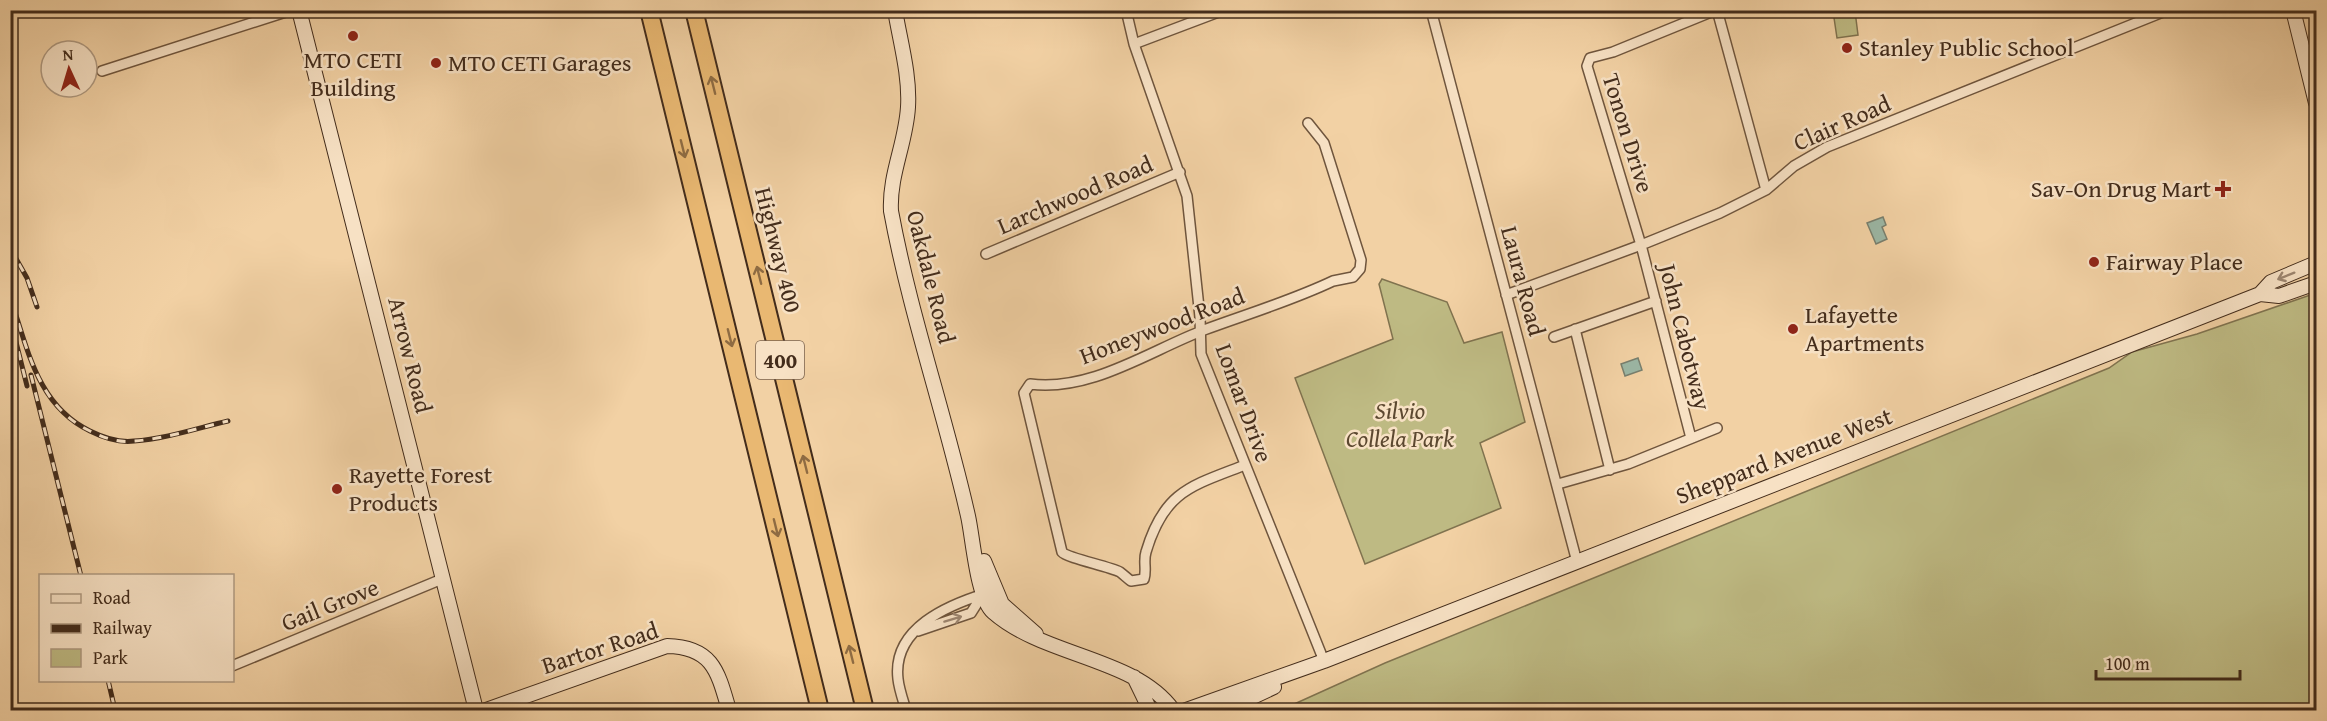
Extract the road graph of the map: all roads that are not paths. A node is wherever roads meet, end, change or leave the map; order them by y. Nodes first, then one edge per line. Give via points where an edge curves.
1 (292, 10) edge
2 (299, 10) edge
3 (649, 10) edge
4 (694, 10) edge
5 (895, 10) edge
6 (1125, 10) edge
7 (1224, 10) edge
8 (1431, 10) edge
9 (1716, 10) edge
10 (2168, 10) edge
11 (2293, 10) edge
12 (1134, 44) junction
13 (102, 71) dead end
14 (2316, 103) edge
15 (1308, 123) dead end
16 (1180, 172) junction
17 (1766, 190) junction
18 (1641, 245) junction
19 (986, 254) dead end
20 (2316, 263) edge
21 (2316, 283) edge
22 (2260, 294) junction
23 (1506, 295) junction
24 (1656, 300) junction
25 (1575, 329) junction
26 (1200, 332) junction
27 (1554, 338) dead end
28 (1717, 428) dead end
29 (1691, 438) junction
30 (1245, 465) junction
31 (1610, 470) junction
32 (1557, 484) junction
33 (1577, 562) junction
34 (442, 579) junction
35 (989, 593) junction
36 (914, 633) junction
37 (1324, 661) junction
38 (234, 665) edge
39 (1134, 676) junction
40 (476, 711) edge
41 (486, 711) edge
42 (729, 711) edge
43 (820, 711) edge
44 (865, 711) edge
45 (906, 711) edge
46 (1150, 711) edge
47 (1173, 711) edge
48 (1186, 711) edge
49 (1225, 711) edge

1 - 13 street
2 - 34 street, Arrow Road
3 -> 43 highway, 400
44 -> 4 highway, Highway 400 / 400
5 - 35 street, Oakdale Road via 908,106 892,179 891,212
6 - 12 street, Lomar Drive
7 - 12 street
8 - 23 street, Laura Road
9 - 17 street
9 - 18 street, Tonon Drive via 1590,58 1587,66
10 - 17 street, Clair Road via 1823,148
11 - 14 street
12 - 16 street, Lomar Drive
15 - 26 street, Honeywood Road via 1324,143 1361,260 1360,268 1353,278 1333,281
16 - 19 street, Larchwood Road
16 - 26 street, Lomar Drive via 1187,196
17 - 18 street, Clair Road
18 - 23 street, Clair Road
18 - 24 street, John Cabotway
20 -> 22 street, Sheppard Avenue West via 2271,282
21 - 22 street, Sheppard Avenue West via 2279,297
22 - 33 street, Sheppard Avenue West
23 - 32 street, Laura Road
24 - 25 street
24 - 29 street, John Cabotway
25 - 27 street
25 - 31 street
26 - 30 street, Lomar Drive via 1201,354
26 - 30 street, Honeywood Road via 1104,374 1051,386 1030,384 1024,393 1062,552 1067,557 1084,558 1122,573 1131,581 1142,580 1152,535 1178,495 1188,487
28 - 29 street, John Cabotway
29 - 31 street, John Cabotway
30 - 37 street, Lomar Drive
31 - 32 street, John Cabotway
32 - 33 street, Laura Road
33 - 37 street, Sheppard Avenue West
34 - 38 street, Gail Grove
34 - 40 street, Arrow Road
35 - 36 street via 934,613
36 -> 35 street via 971,613
35 - 39 street, Oakdale Road via 1044,641
36 - 45 street via 902,651 897,677
37 - 48 street, Sheppard Avenue West
37 - 49 street, Sheppard Avenue West
39 - 46 street
39 - 47 street, Oakdale Road via 1162,694
41 - 42 street, Bartor Road via 668,646 686,647 701,653 711,663

